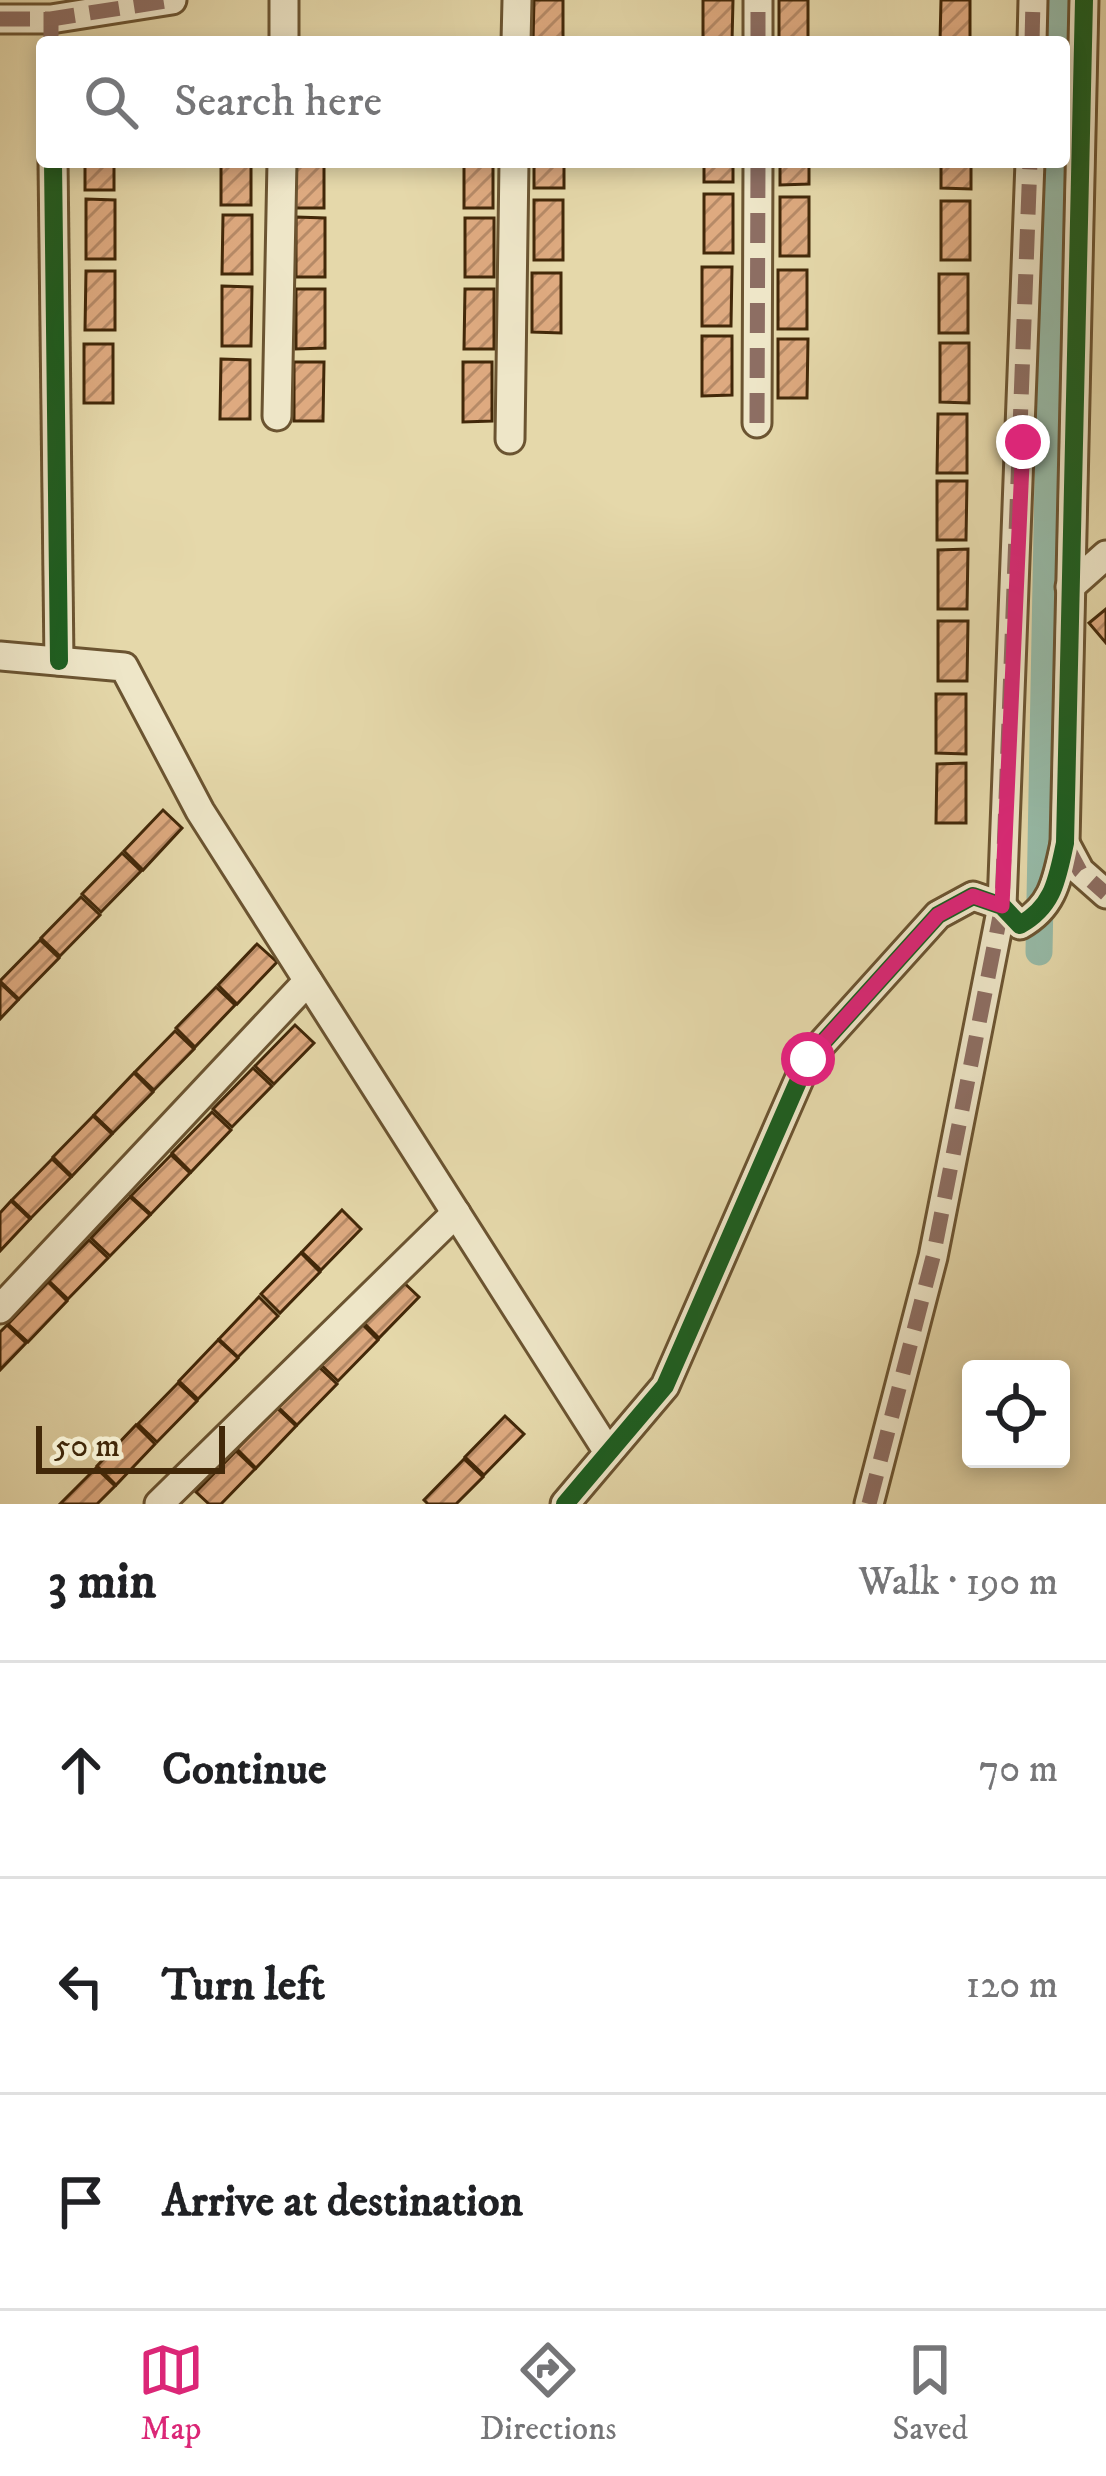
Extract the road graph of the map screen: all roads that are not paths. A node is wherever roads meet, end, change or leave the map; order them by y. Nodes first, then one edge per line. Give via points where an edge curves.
1 (172, 0) edge
2 (284, 0) edge
3 (517, 0) edge
4 (758, 0) edge
5 (1033, 0) edge
6 (1084, 0) edge
7 (0, 19) edge
8 (51, 20) edge
9 (284, 36) edge
10 (516, 36) edge
11 (758, 36) edge
12 (1032, 36) edge
13 (53, 168) edge
14 (282, 168) edge
15 (514, 168) edge
16 (758, 168) edge
17 (1030, 168) edge
18 (278, 416) dead end
19 (757, 423) dead end
20 (509, 439) dead end
21 (1106, 555) edge
22 (1070, 587) junction
23 (0, 656) edge
24 (59, 661) junction
25 (1065, 843) junction
26 (1106, 894) edge
27 (1002, 906) junction
28 (308, 981) junction
29 (456, 1213) junction
30 (0, 1309) edge
31 (608, 1452) junction
32 (159, 1504) edge
33 (565, 1504) edge
34 (869, 1504) edge

1 - 8 street
2 - 9 street
3 - 10 street
4 - 11 street
5 - 12 street
6 - 22 street
7 - 8 street
13 - 24 street
14 - 18 street
15 - 20 street
16 - 19 street
17 - 27 street
21 - 22 street
22 - 25 street
23 - 24 street
24 - 28 street via 124,667 200,811
25 - 26 street
25 - 27 street via 1055,890 1040,914 1020,925
27 - 31 street via 973,896 938,915 808,1059 664,1386
27 - 34 street via 933,1256
28 - 29 street
28 - 30 street
29 - 31 street
29 - 32 street
31 - 33 street

